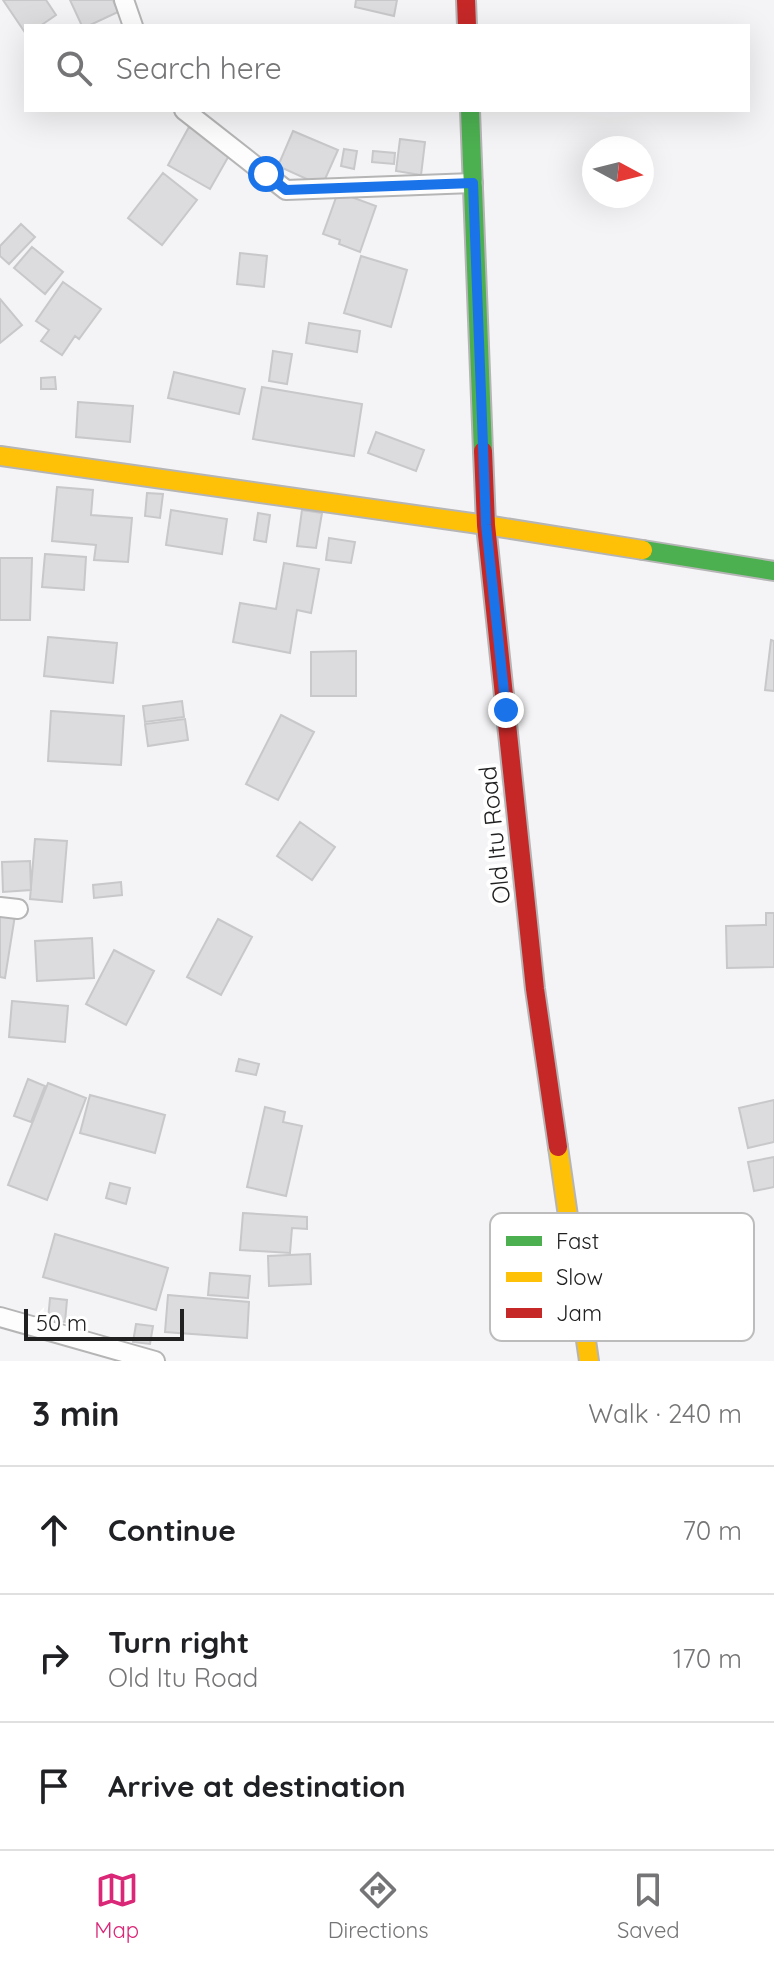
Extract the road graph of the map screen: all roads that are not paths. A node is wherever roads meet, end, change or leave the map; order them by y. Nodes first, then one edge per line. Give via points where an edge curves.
1 (124, 0) edge
2 (466, 0) edge
3 (132, 24) edge
4 (467, 24) edge
5 (187, 112) edge
6 (470, 112) edge
7 (473, 183) junction
8 (0, 456) edge
9 (486, 525) junction
10 (774, 571) edge
11 (568, 1213) edge
12 (0, 1317) edge
13 (586, 1341) edge
14 (155, 1361) edge
15 (589, 1361) edge

1 - 3 street
2 - 4 street
5 - 7 street via 286,190
6 - 7 street, Old Itu Road
7 - 9 street, Old Itu Road
8 - 9 street
9 - 10 street
9 - 11 street, Old Itu Road via 535,989
12 - 14 street
13 - 15 street, Old Itu Road

